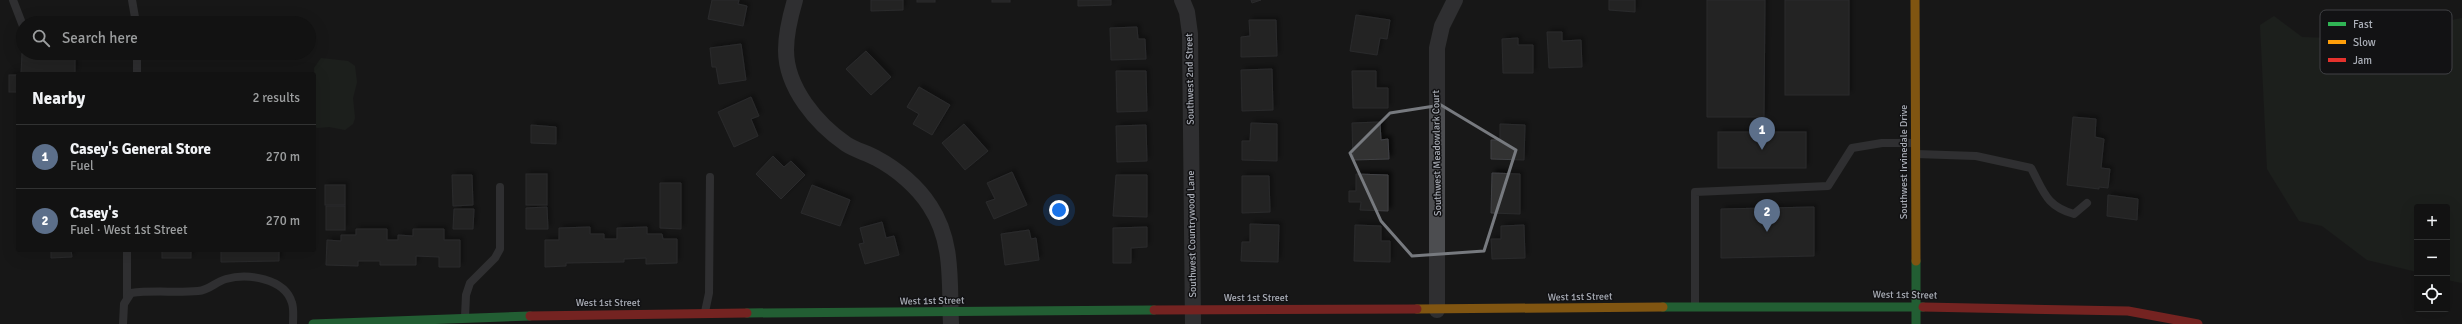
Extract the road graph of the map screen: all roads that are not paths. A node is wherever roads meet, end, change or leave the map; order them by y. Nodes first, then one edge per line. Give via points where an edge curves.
1 (14, 0) edge
2 (132, 0) edge
3 (795, 0) edge
4 (1182, 0) edge
5 (1455, 0) edge
6 (1915, 0) edge
7 (20, 16) edge
8 (135, 16) edge
9 (137, 60) edge
10 (136, 72) edge
11 (1915, 143) junction
12 (1915, 154) junction
13 (1191, 159) joint
14 (710, 177) dead end
15 (500, 187) dead end
16 (2087, 203) dead end
17 (128, 252) edge
18 (127, 297) junction
19 (1695, 306) junction
20 (1916, 306) junction
21 (1437, 310) junction
22 (1193, 317) edge
23 (951, 318) edge
24 (705, 319) edge
25 (466, 320) edge
26 (123, 324) edge
27 (293, 324) edge
28 (313, 324) edge
29 (1916, 324) edge
30 (2198, 324) edge

1 - 7 lane
2 - 8 lane
3 - 23 street via 788,25 786,52 795,88 817,121 847,145 889,165 930,205 946,241 950,264
4 - 13 street, Southwest 2nd Street via 1187,12 1190,34
5 - 21 street, Southwest Meadowlark Court via 1442,26 1437,48
6 - 11 main road, Southwest Irvinedale Drive
9 - 10 lane
11 - 12 main road, Southwest Irvinedale Drive
11 - 19 lane via 1882,143 1852,148 1828,186 1695,192
12 - 16 lane via 1976,156 2031,168 2046,197 2058,210 2074,214
12 - 20 main road, Southwest Irvinedale Drive
13 - 22 street, Southwest Countrywood Lane
14 - 24 lane via 709,293
15 - 25 lane via 500,249 495,258 470,283 466,295
17 - 18 lane
18 - 26 lane
18 - 27 lane via 131,293 140,292 200,291 211,288 225,279 260,279 281,287 289,297 292,303
19 - 20 main road, West 1st Street
19 - 21 main road, West 1st Street
20 - 29 main road, Southwest Irvinedale Drive
20 - 30 main road, West 1st Street via 2128,311
21 - 22 main road, West 1st Street
22 - 23 main road, West 1st Street
23 - 24 main road, West 1st Street
24 - 25 main road, West 1st Street
25 - 28 main road, West 1st Street

